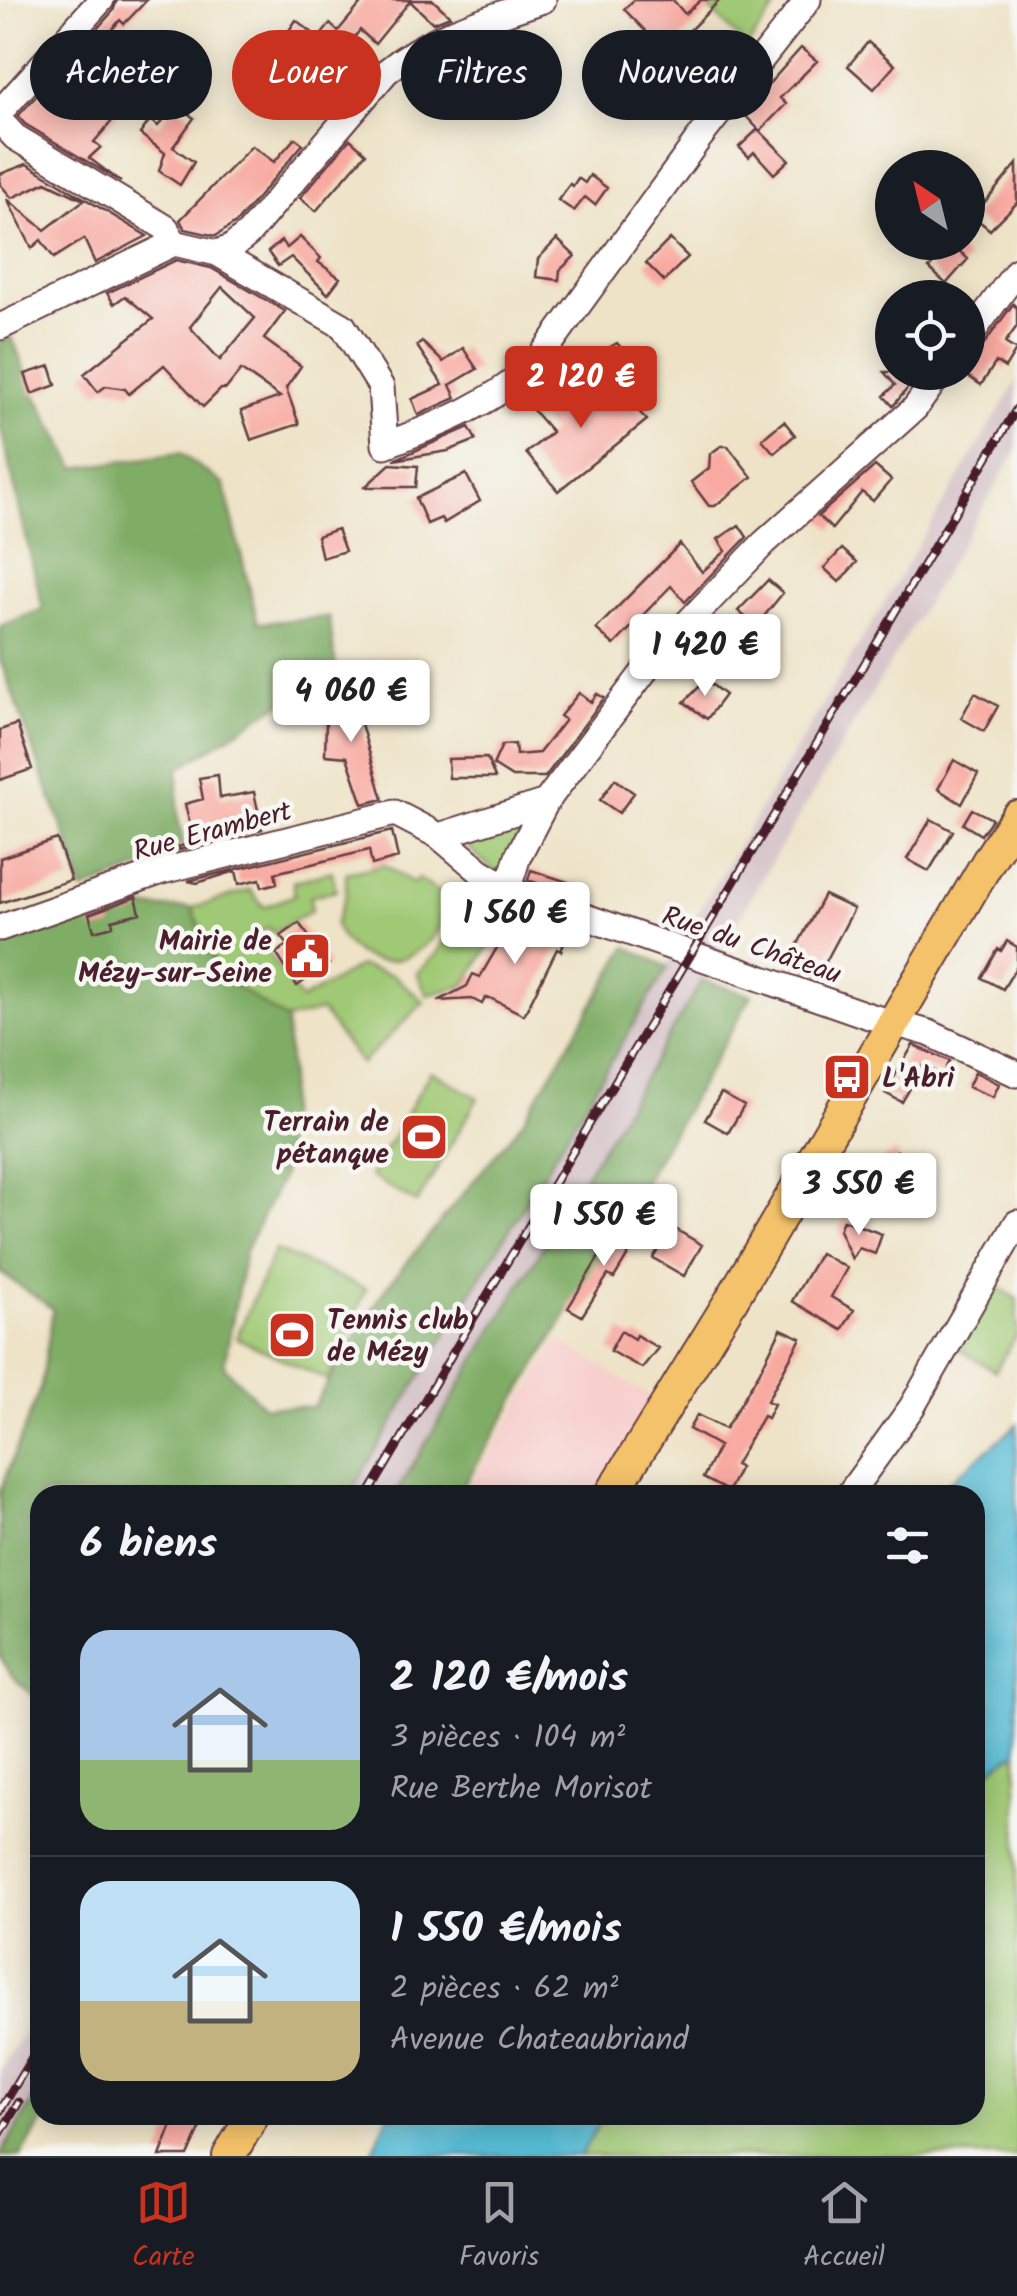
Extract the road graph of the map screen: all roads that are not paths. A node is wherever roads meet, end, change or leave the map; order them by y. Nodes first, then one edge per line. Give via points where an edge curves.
1 (101, 0) edge
2 (543, 0) edge
3 (808, 0) edge
4 (0, 112) edge
5 (0, 121) edge
6 (174, 243) junction
7 (217, 253) junction
8 (1017, 271) edge
9 (985, 315) edge
10 (0, 328) edge
11 (928, 390) edge
12 (546, 802) junction
13 (1017, 818) edge
14 (439, 836) junction
15 (1017, 838) edge
16 (512, 890) junction
17 (0, 928) edge
18 (903, 1025) junction
19 (1017, 1074) edge
20 (1017, 1223) edge
21 (617, 1485) edge
22 (638, 1485) edge
23 (856, 1485) edge
24 (247, 2125) edge
25 (262, 2125) edge
26 (229, 2156) edge
27 (244, 2156) edge

1 - 4 street
2 - 7 street via 446,34 400,60 248,234
3 - 7 street via 537,362 461,416 385,445 381,387 343,326
5 - 6 street via 166,228
6 - 7 street
6 - 10 street
8 - 9 street
11 - 12 street via 655,656
12 - 14 street
12 - 16 street via 518,856
13 - 18 main road
14 - 16 street, Rue Erambert
14 - 17 street, Rue Erambert via 396,813 162,871
15 - 18 main road
16 - 18 street, Rue du Château
18 - 19 street, Rue du Château
18 - 21 main road
18 - 22 main road
20 - 23 street via 912,1406
24 - 26 main road
25 - 27 main road

